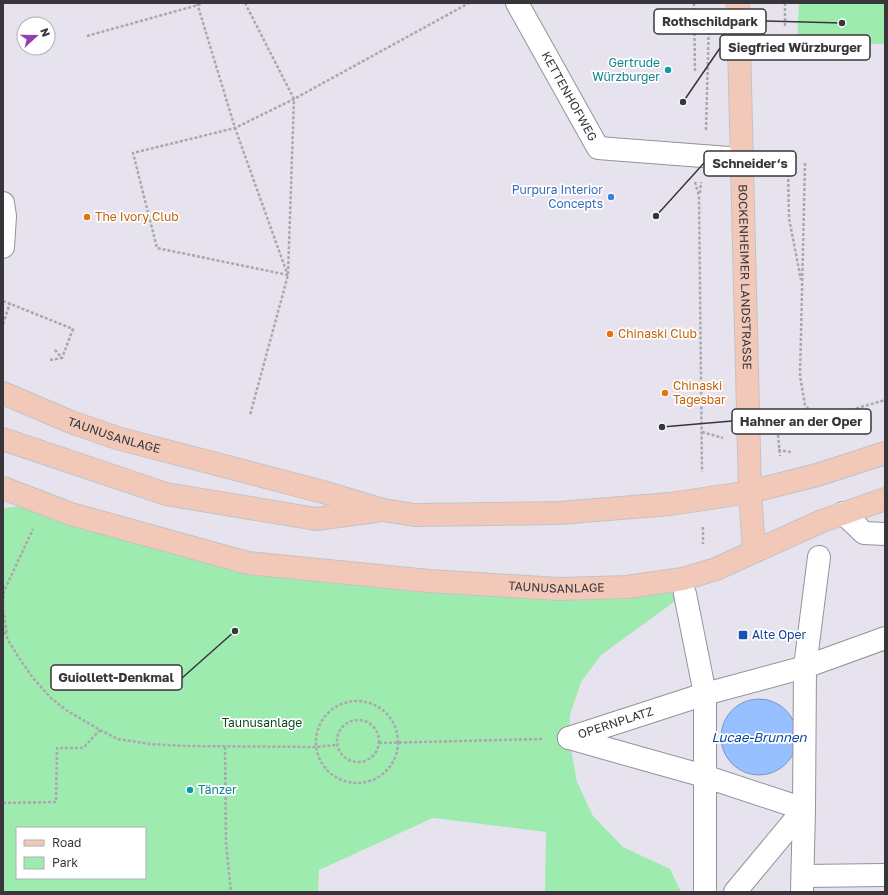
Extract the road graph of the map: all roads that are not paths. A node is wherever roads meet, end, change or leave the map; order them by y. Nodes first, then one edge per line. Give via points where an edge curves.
1 (517, 3) edge
2 (738, 3) edge
3 (742, 158) junction
4 (3, 203) edge
5 (3, 247) edge
6 (3, 393) edge
7 (3, 440) edge
8 (885, 453) edge
9 (3, 488) edge
10 (750, 492) junction
11 (885, 499) edge
12 (383, 510) junction
13 (844, 513) junction
14 (885, 534) edge
15 (754, 552) junction
16 (819, 557) dead end
17 (685, 594) dead end
18 (885, 638) edge
19 (805, 667) junction
20 (705, 694) junction
21 (704, 776) junction
22 (804, 809) junction
23 (885, 875) edge
24 (803, 884) edge
25 (705, 892) edge
26 (735, 892) edge

1 - 3 street, KETTENHOFWEG via 598,148
2 - 3 main road, BOCKENHEIMER LANDSTRASSE
3 - 10 main road, BOCKENHEIMER LANDSTRASSE
4 - 5 street
6 - 12 main road, TAUNUSANLAGE via 71,422 117,438
7 - 12 main road via 166,494 316,519
8 - 10 main road, TAUNUSANLAGE via 817,475
9 - 15 main road, TAUNUSANLAGE via 71,514 248,563 429,581 559,589 627,587 683,579 716,569
10 - 12 main road, TAUNUSANLAGE via 670,504 559,514 415,515
10 - 15 main road, BOCKENHEIMER LANDSTRASSE
11 - 13 main road, TAUNUSANLAGE
13 - 14 street via 864,533
13 - 15 main road, TAUNUSANLAGE
16 - 19 street
17 - 20 street
18 - 19 street, OPERNPLATZ
19 - 20 street, OPERNPLATZ
19 - 22 street
20 - 21 street
20 - 21 street, OPERNPLATZ via 569,738
21 - 22 street, OPERNPLATZ
21 - 25 street
22 - 24 street
22 - 26 street
23 - 24 street

